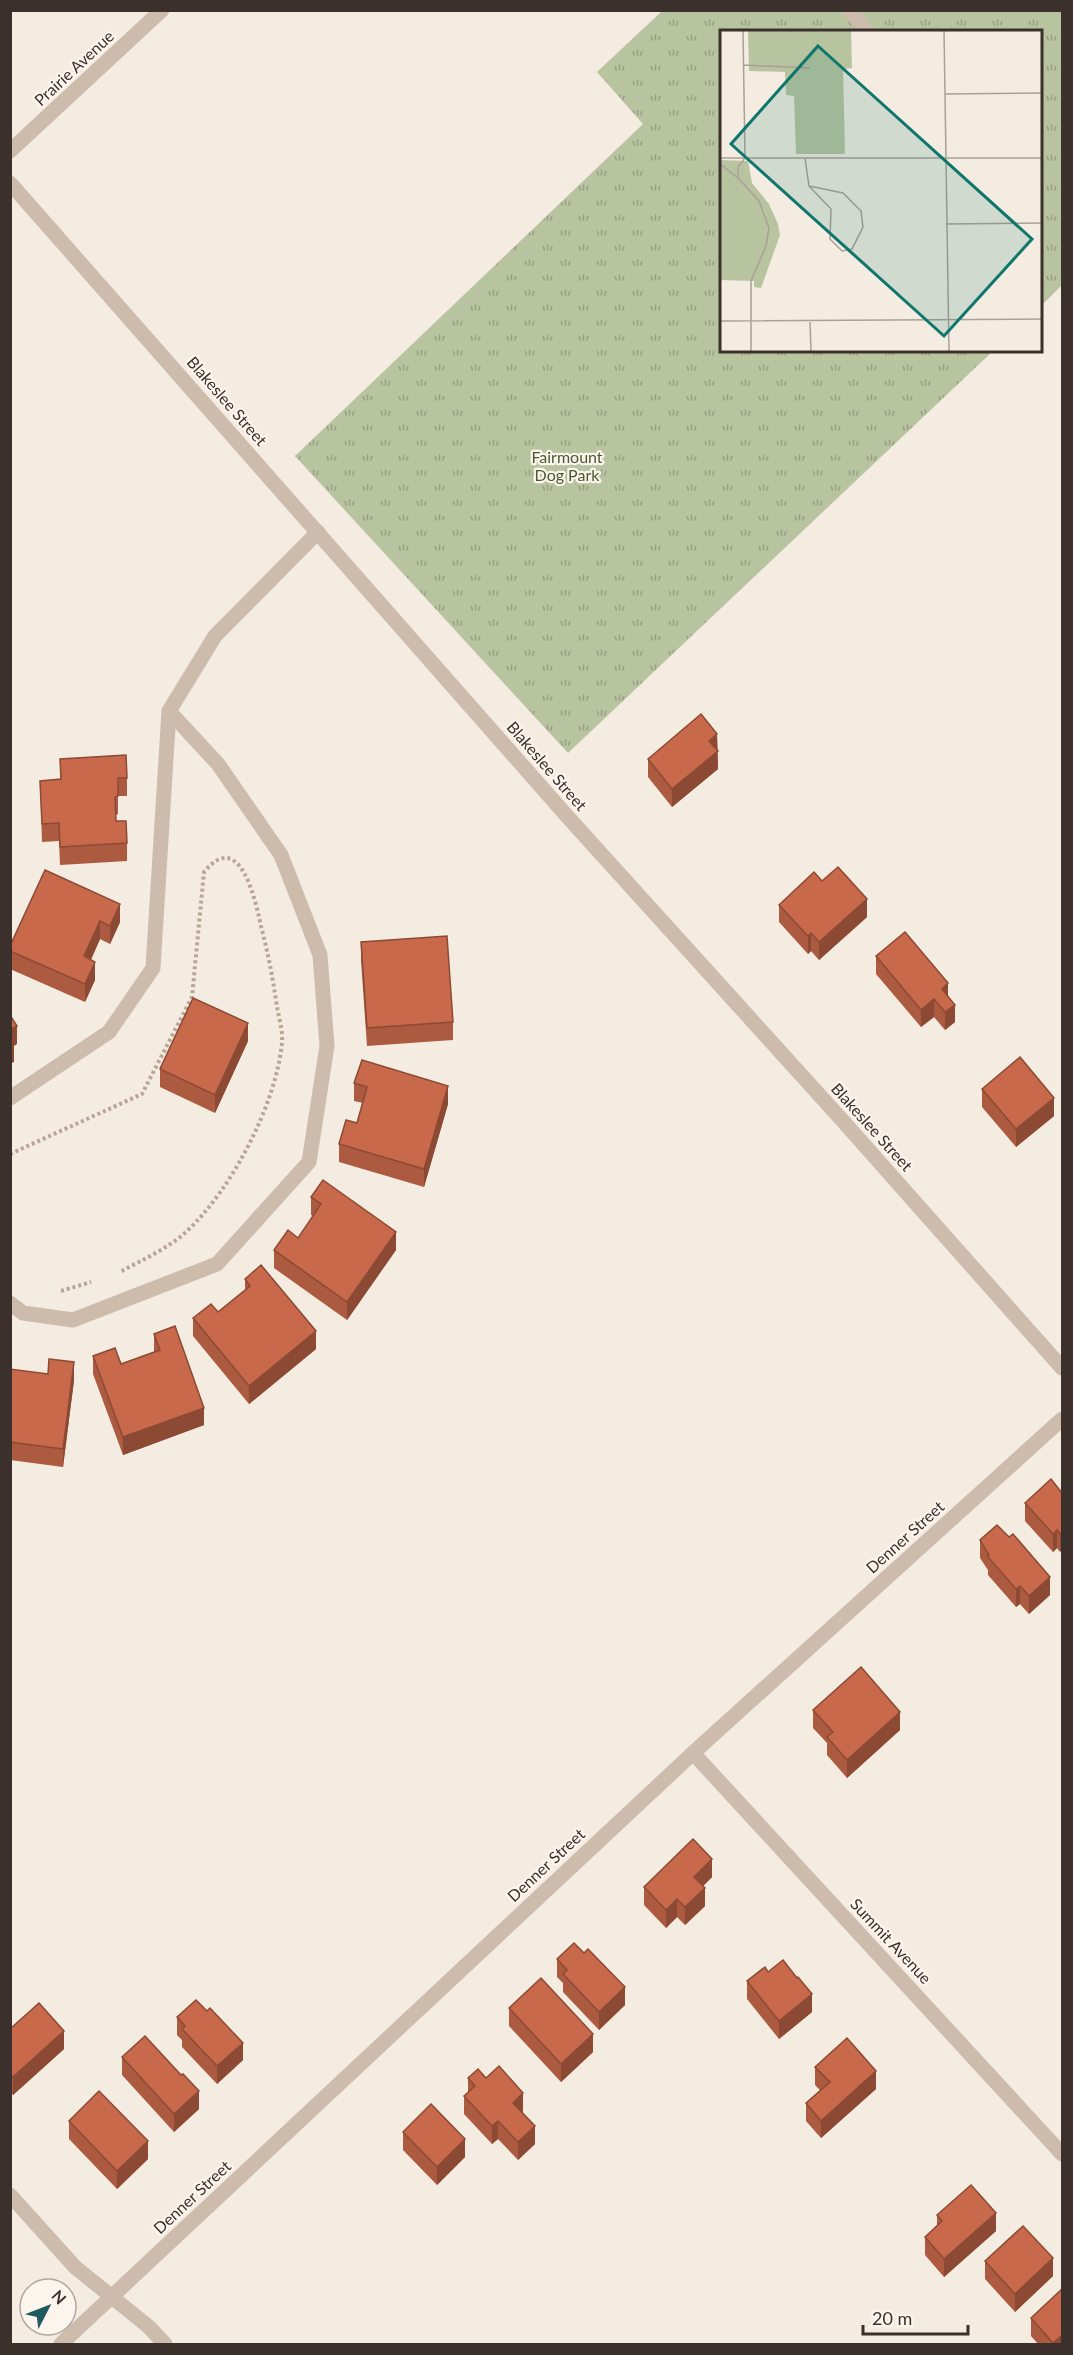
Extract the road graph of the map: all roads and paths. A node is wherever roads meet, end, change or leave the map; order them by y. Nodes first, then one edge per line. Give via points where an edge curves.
1 (162, 10) edge
2 (849, 10) edge
3 (866, 30) edge
4 (10, 151) edge
5 (10, 183) edge
6 (318, 532) junction
7 (169, 711) junction
8 (10, 1098) edge
9 (10, 1154) edge
10 (111, 1275) dead end
11 (101, 1279) dead end
12 (59, 1291) dead end
13 (10, 1303) edge
14 (1062, 1368) edge
15 (1062, 1419) edge
16 (693, 1753) junction
17 (1062, 2154) edge
18 (10, 2195) edge
19 (111, 2297) junction
20 (61, 2344) edge
21 (165, 2344) edge

1 - 4 street, Prairie Avenue
2 - 3 street
5 - 6 street, Blakeslee Street
6 - 7 street via 215,636
6 - 14 street, Blakeslee Street
7 - 8 street via 153,969 109,1032
7 - 13 street via 218,764 281,855 320,955 327,1046 309,1162 217,1264 73,1320 23,1313
9 - 10 path via 142,1094 192,998 204,872 222,857 231,857 244,873 267,949 282,1041 272,1091 249,1144 202,1214 186,1232
11 - 12 path
15 - 16 street, Denner Street
16 - 17 street, Summit Avenue
16 - 19 street, Denner Street
18 - 19 street via 75,2267
19 - 20 street, Denner Street
19 - 21 street

